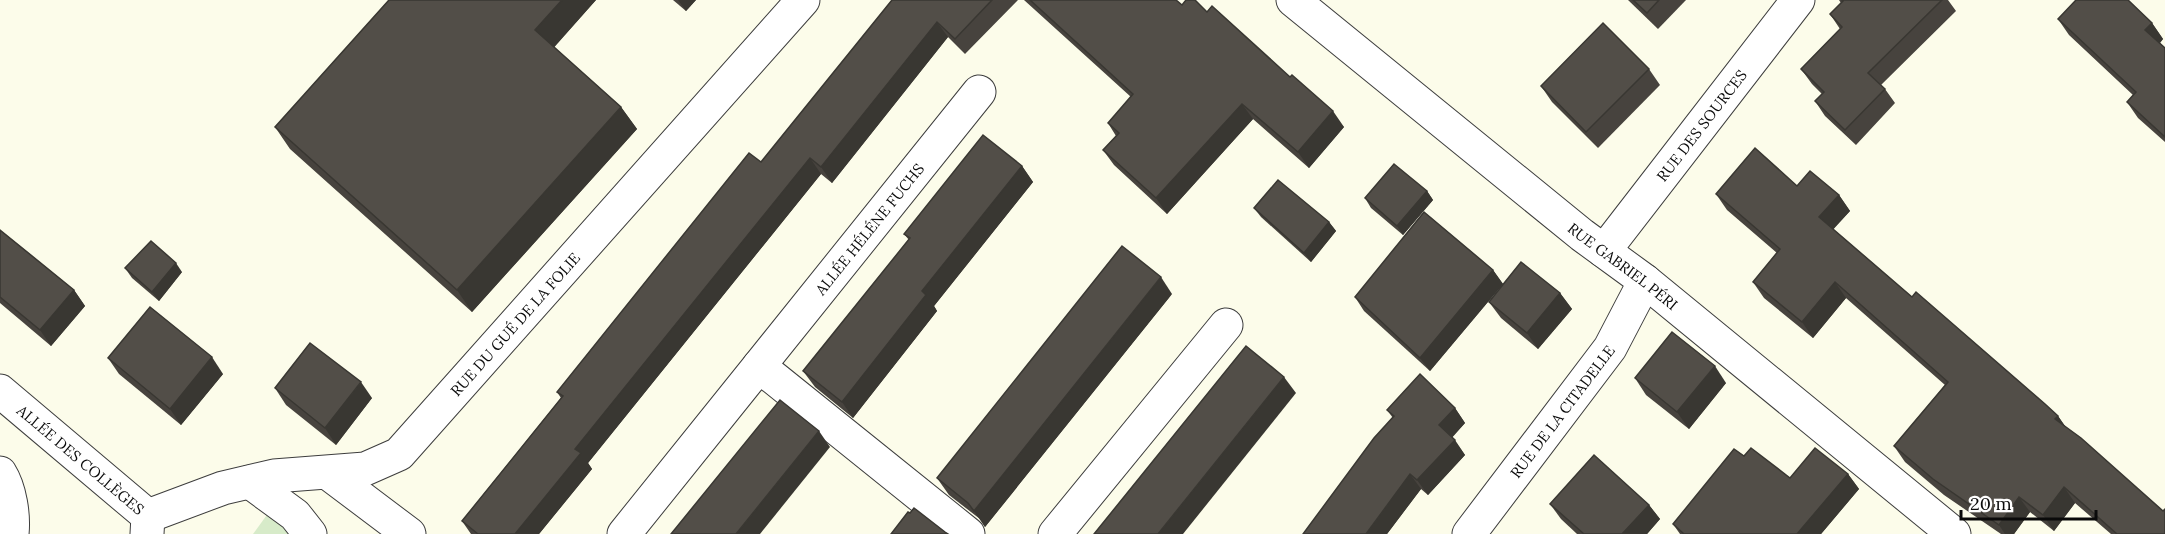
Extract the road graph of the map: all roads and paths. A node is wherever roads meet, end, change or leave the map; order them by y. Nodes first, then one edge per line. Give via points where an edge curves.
1 (803, 0) edge
2 (1293, 0) edge
3 (1798, 0) edge
4 (979, 92) dead end
5 (1604, 250) junction
6 (1645, 282) junction
7 (1226, 324) dead end
8 (759, 366) junction
9 (0, 391) edge
10 (0, 473) edge
11 (328, 473) junction
12 (250, 482) junction
13 (148, 525) edge
14 (12, 534) edge
15 (310, 534) edge
16 (409, 534) edge
17 (624, 534) edge
18 (968, 534) edge
19 (1055, 534) edge
20 (1469, 534) edge
21 (1954, 534) edge

1 - 11 street, RUE DU GUÉ DE LA FOLIE via 399,454 365,469
2 - 5 street, RUE GABRIEL PÉRI
3 - 5 street, RUE DES SOURCES
4 - 8 street, ALLÉE HÉLÉNE FUCHS
5 - 6 street, RUE GABRIEL PÉRI
6 - 20 street, RUE DE LA CITADELLE via 1610,348
6 - 21 street, RUE GABRIEL PÉRI
7 - 19 street
8 - 17 street, ALLÉE HÉLÉNE FUCHS
8 - 18 street
9 - 13 street, ALLÉE DES COLLÈGES
10 - 14 street via 14,521
11 - 12 street, RUE DU GUÉ DE LA FOLIE via 274,476
11 - 16 street
12 - 13 street, RUE DU GUÉ DE LA FOLIE via 223,488
12 - 15 street via 295,515

